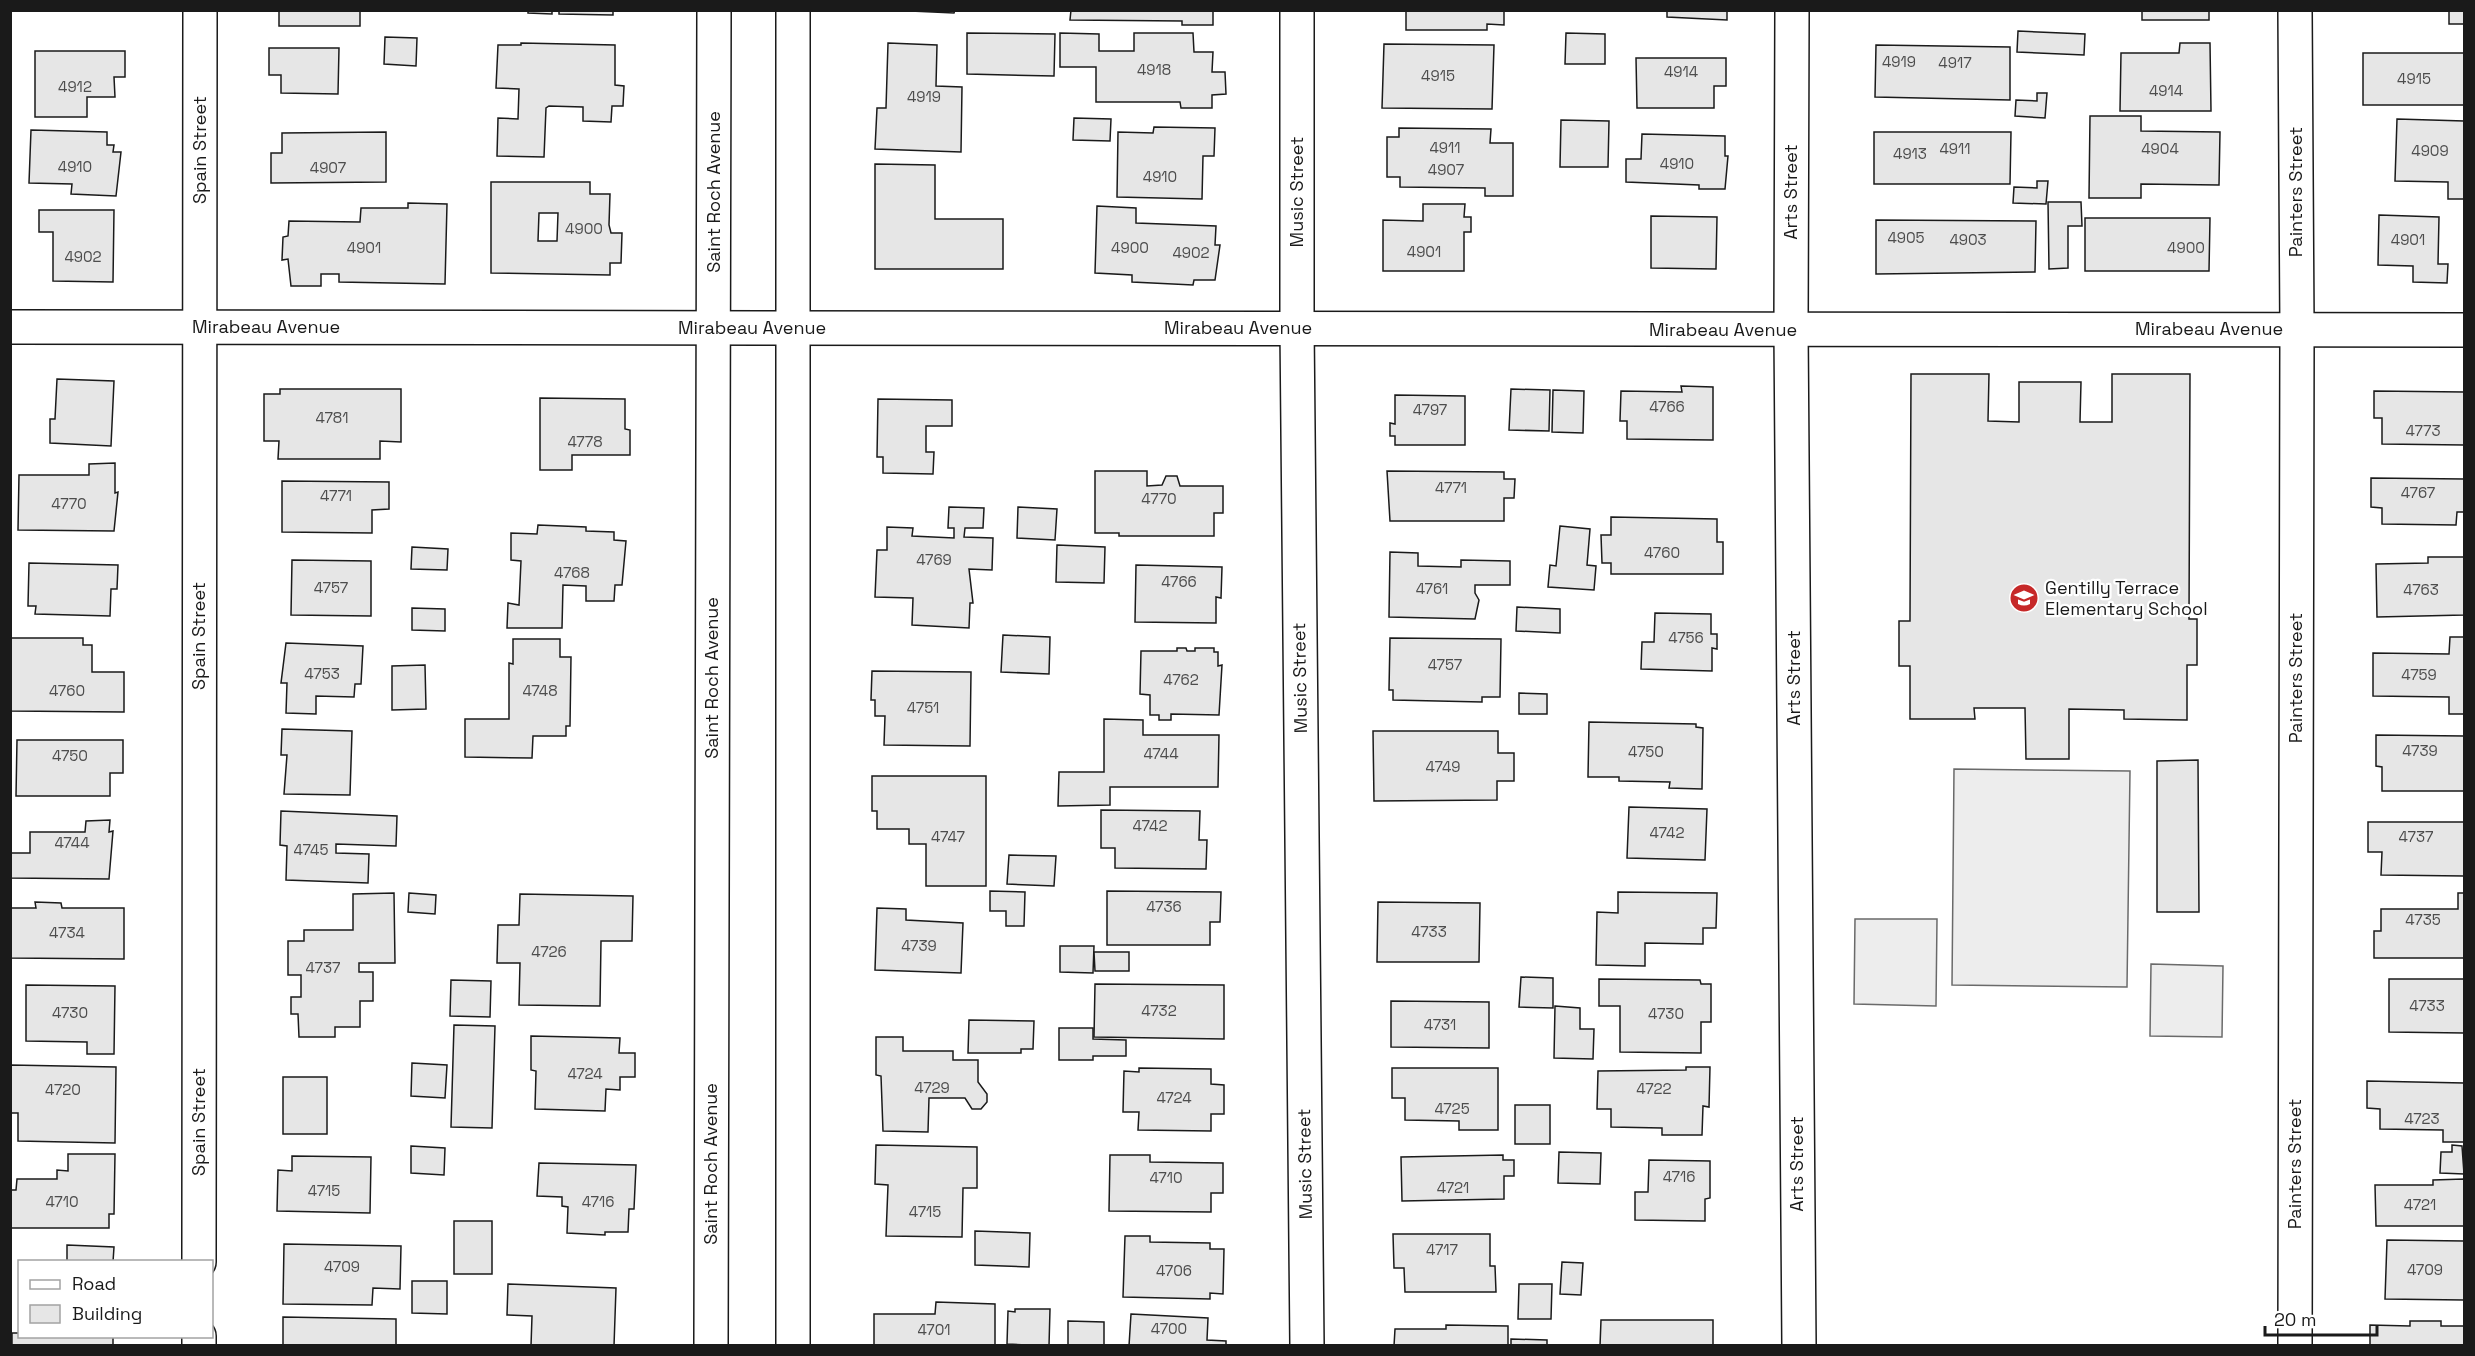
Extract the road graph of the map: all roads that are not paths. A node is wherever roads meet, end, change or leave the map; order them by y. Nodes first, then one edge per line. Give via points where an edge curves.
1 (200, 10) edge
2 (714, 10) edge
3 (793, 10) edge
4 (1297, 10) edge
5 (1792, 10) edge
6 (2295, 10) edge
7 (10, 327) edge
8 (200, 327) junction
9 (1297, 327) junction
10 (713, 328) junction
11 (793, 328) junction
12 (2297, 329) junction
13 (1791, 330) junction
14 (2464, 330) edge
15 (199, 1260) edge
16 (711, 1346) edge
17 (793, 1346) edge
18 (1307, 1346) edge
19 (1799, 1346) edge
20 (2295, 1346) edge

1 - 8 street, Spain Street
2 - 10 street, Saint Roch Avenue
3 - 11 street
4 - 9 street, Music Street
5 - 13 street, Arts Street
6 - 12 street, Painters Street
7 - 8 street, Mirabeau Avenue
8 - 10 street, Mirabeau Avenue
8 - 15 street, Spain Street
9 - 11 street, Mirabeau Avenue
9 - 13 street, Mirabeau Avenue
9 - 18 street, Music Street
10 - 11 street, Mirabeau Avenue
10 - 16 street, Saint Roch Avenue
11 - 17 street
12 - 13 street, Mirabeau Avenue
12 - 14 street, Mirabeau Avenue
12 - 20 street, Painters Street
13 - 19 street, Arts Street

